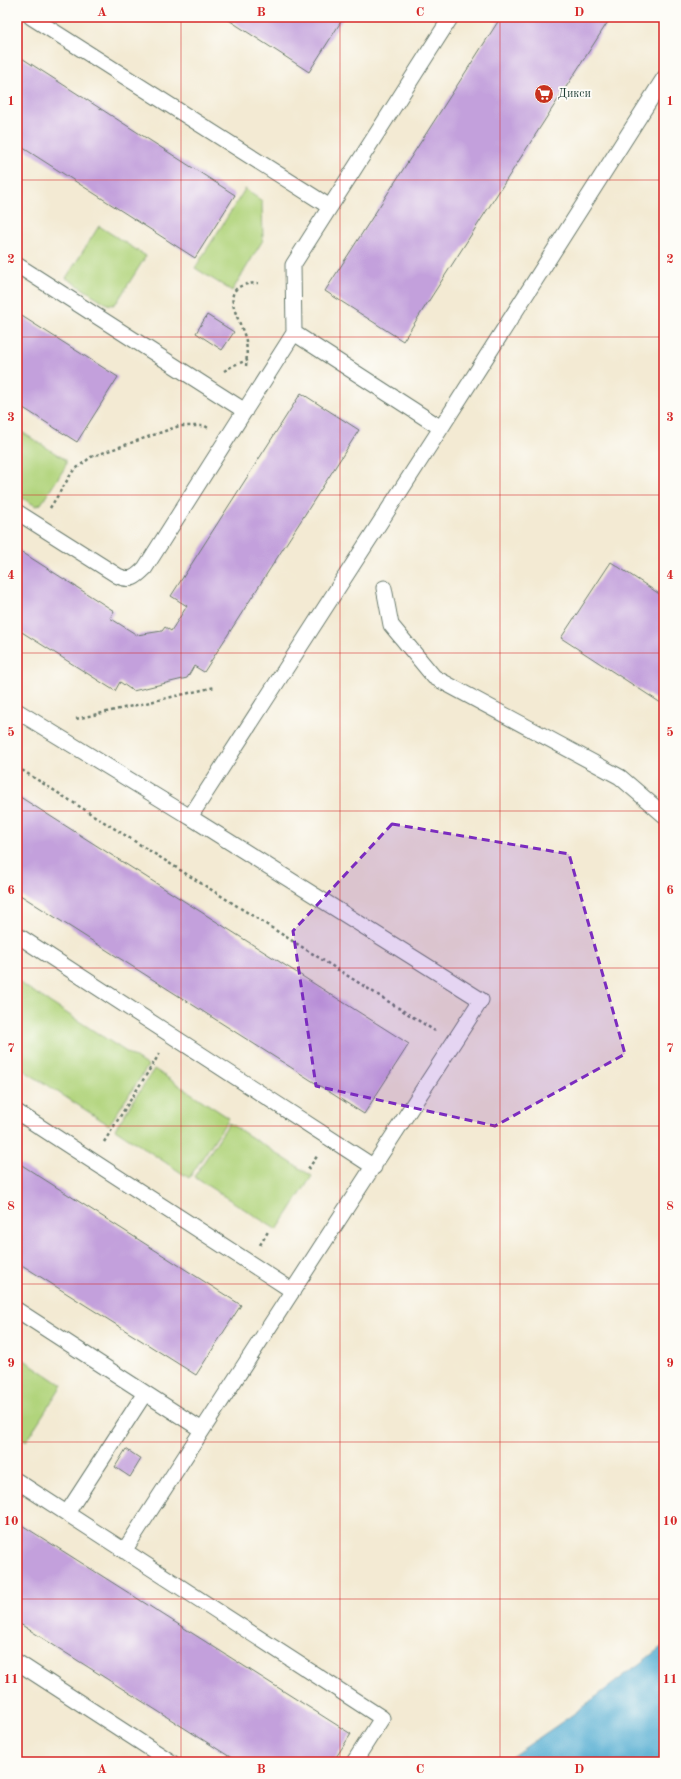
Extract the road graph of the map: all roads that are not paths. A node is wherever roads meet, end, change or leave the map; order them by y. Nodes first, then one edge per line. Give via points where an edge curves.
1 (31, 17) edge
2 (444, 19) edge
3 (664, 78) edge
4 (330, 207) junction
5 (17, 265) edge
6 (294, 334) junction
7 (245, 411) junction
8 (441, 428) junction
9 (17, 512) edge
10 (384, 588) dead end
11 (17, 711) edge
12 (664, 815) edge
13 (190, 818) junction
14 (17, 935) edge
15 (17, 1112) edge
16 (374, 1167) junction
17 (293, 1291) junction
18 (17, 1310) edge
19 (145, 1393) junction
20 (202, 1430) junction
21 (17, 1481) edge
22 (67, 1513) junction
23 (124, 1550) junction
24 (17, 1662) edge
25 (171, 1762) edge
26 (354, 1762) edge

1 - 4 lane
2 - 4 lane
3 - 8 lane
4 - 6 lane via 293,265
5 - 7 lane
6 - 7 lane
6 - 8 lane
7 - 9 lane via 145,568 136,578 126,580 118,576
8 - 13 lane
10 - 12 lane via 391,624 434,677 620,776
11 - 13 lane
13 - 16 lane via 481,1000
14 - 16 lane
15 - 17 lane
16 - 17 lane
17 - 20 lane
18 - 19 lane
19 - 20 lane
19 - 22 lane
20 - 23 lane
21 - 22 lane
22 - 23 lane
23 - 26 lane via 382,1718
24 - 25 lane

